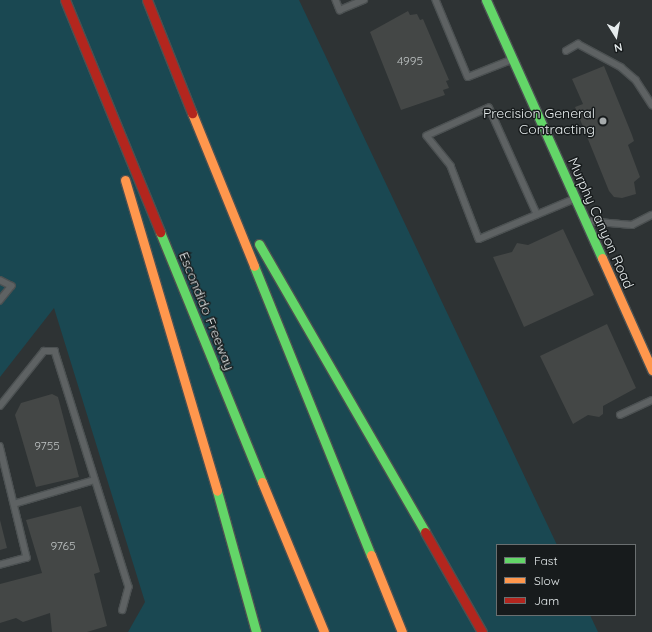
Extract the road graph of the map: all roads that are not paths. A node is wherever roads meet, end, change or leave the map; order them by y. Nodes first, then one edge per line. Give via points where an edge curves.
1 (64, 0) edge
2 (147, 0) edge
3 (336, 0) edge
4 (364, 0) edge
5 (436, 0) edge
6 (486, 0) edge
7 (78, 33) junction
8 (566, 51) dead end
9 (512, 59) junction
10 (652, 105) edge
11 (116, 154) dead end
12 (121, 169) dead end
13 (219, 174) junction
14 (575, 199) junction
15 (537, 215) junction
16 (652, 215) edge
17 (584, 221) junction
18 (0, 280) edge
19 (0, 301) edge
20 (652, 370) edge
21 (652, 400) edge
22 (0, 406) edge
23 (620, 415) dead end
24 (0, 446) edge
25 (2, 466) edge
26 (95, 480) junction
27 (14, 504) junction
28 (0, 565) edge
29 (123, 610) dead end
30 (256, 632) edge
31 (324, 632) edge
32 (402, 632) edge
33 (482, 632) edge

1 - 7 main road, Escondido Freeway
2 - 13 main road
3 - 4 lane via 340,10
5 - 9 lane via 468,77
6 - 9 main road, Murphy Canyon Road
7 - 11 main road
7 - 31 main road, Escondido Freeway
8 - 10 lane via 578,44 621,67 636,80
9 - 14 main road, Murphy Canyon Road
12 - 30 main road via 160,290
13 - 32 main road
13 - 33 main road via 365,434
14 - 15 lane
14 - 17 main road, Murphy Canyon Road
15 - 15 lane via 479,239 451,166 427,136 489,108
16 - 17 lane via 632,225
17 - 20 main road, Murphy Canyon Road
18 - 19 lane via 12,286
21 - 23 lane
22 - 26 lane via 44,351 55,351
24 - 25 lane
25 - 27 lane
26 - 27 lane
26 - 29 lane via 129,587
27 - 28 lane via 27,558

